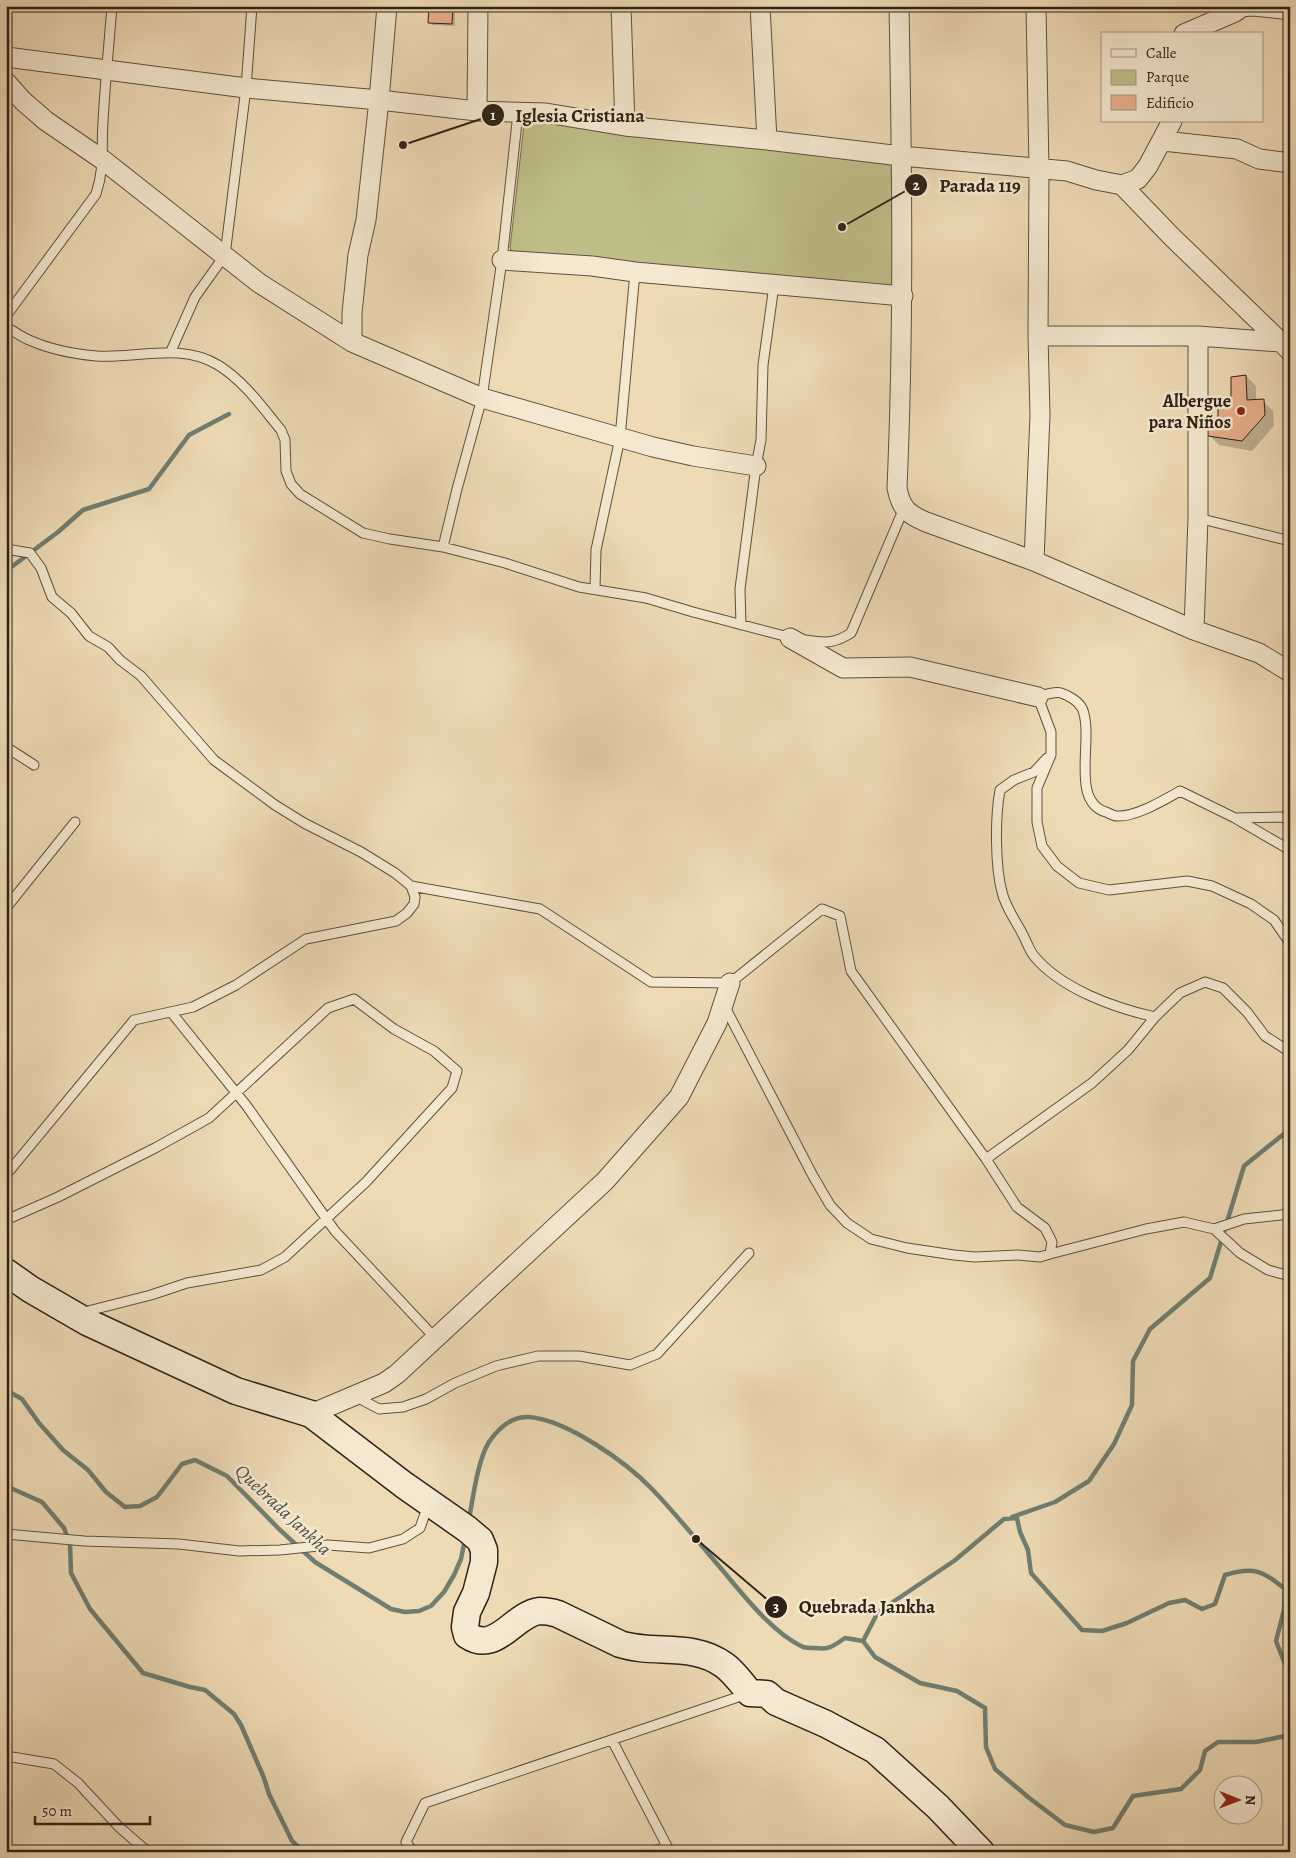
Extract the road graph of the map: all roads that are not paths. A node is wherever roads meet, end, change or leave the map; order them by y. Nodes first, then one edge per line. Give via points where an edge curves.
1 (112, 6) edge
2 (252, 6) edge
3 (386, 6) edge
4 (478, 6) edge
5 (621, 6) edge
6 (760, 6) edge
7 (899, 6) edge
8 (1036, 6) edge
9 (1239, 9) edge
10 (1290, 15) edge
11 (1188, 32) edge
12 (6, 57) edge
13 (106, 71) junction
14 (6, 82) edge
15 (246, 88) junction
16 (379, 100) junction
17 (477, 112) junction
18 (518, 113) junction
19 (1172, 122) edge
20 (625, 126) junction
21 (767, 140) junction
22 (1163, 141) junction
23 (902, 156) junction
24 (103, 160) junction
25 (1290, 163) edge
26 (1039, 169) junction
27 (1122, 185) junction
28 (225, 255) junction
29 (502, 260) junction
30 (635, 272) junction
31 (774, 285) junction
32 (903, 296) junction
33 (6, 316) edge
34 (6, 327) edge
35 (1038, 336) junction
36 (1198, 336) junction
37 (352, 342) junction
38 (1285, 346) edge
39 (171, 351) junction
40 (482, 398) junction
41 (620, 438) junction
42 (756, 466) junction
43 (904, 508) junction
44 (1198, 518) junction
45 (1290, 541) edge
46 (443, 547) junction
47 (6, 549) edge
48 (1034, 562) junction
49 (594, 589) junction
50 (740, 625) junction
51 (1194, 630) junction
52 (790, 638) junction
53 (1290, 672) edge
54 (1038, 697) junction
55 (6, 747) edge
56 (1051, 755) junction
57 (34, 765) dead end
58 (1235, 818) junction
59 (1290, 820) edge
60 (75, 822) dead end
61 (1290, 850) edge
62 (410, 886) junction
63 (6, 908) edge
64 (1290, 943) edge
65 (730, 983) junction
66 (724, 1004) junction
67 (171, 1012) junction
68 (1155, 1017) junction
69 (1290, 1052) edge
70 (237, 1094) junction
71 (986, 1159) junction
72 (7, 1173) edge
73 (1290, 1214) edge
74 (326, 1219) junction
75 (6, 1220) edge
76 (1214, 1229) junction
77 (748, 1253) dead end
78 (1050, 1254) junction
79 (6, 1272) edge
80 (1290, 1276) edge
81 (74, 1314) junction
82 (436, 1339) junction
83 (354, 1396) junction
84 (311, 1414) junction
85 (429, 1502) junction
86 (6, 1534) edge
87 (750, 1694) junction
88 (612, 1740) junction
89 (6, 1756) edge
90 (668, 1849) edge
91 (148, 1852) edge
92 (413, 1852) edge
93 (653, 1852) edge
94 (981, 1852) edge

1 - 13 lane
2 - 15 lane
3 - 16 street
4 - 17 street
5 - 20 street
6 - 21 street
7 - 23 street
8 - 26 street
9 - 10 lane
9 - 11 street
12 - 13 street
13 - 15 street
13 - 24 lane
14 - 24 street via 46,121
15 - 16 street
15 - 28 lane
16 - 17 street
16 - 37 street via 366,220 358,255
17 - 18 street
18 - 20 street via 546,113
18 - 29 lane
19 - 22 street
20 - 21 street
21 - 23 street
22 - 25 street via 1236,149 1259,159
22 - 27 street via 1138,179
23 - 26 street
23 - 32 street
24 - 28 street
24 - 33 lane via 96,194
26 - 27 street via 1067,171
26 - 35 street
27 - 38 street via 1170,236
28 - 37 street via 259,283
28 - 39 lane via 195,297
29 - 30 street
29 - 40 lane
30 - 31 street
30 - 41 lane
31 - 32 street
31 - 42 lane via 763,365 761,440
32 - 43 street via 897,488
34 - 39 lane via 29,340 67,352 96,356
35 - 36 street
35 - 48 street via 1040,415
36 - 38 street
36 - 44 street
37 - 40 street
39 - 46 lane via 192,354 217,364 238,379 281,430 285,440 286,471 300,494 363,533
40 - 41 street
40 - 46 lane
41 - 42 street via 693,456
41 - 49 lane via 596,550
42 - 50 lane via 740,589
43 - 48 street via 913,517
43 - 52 lane via 851,633 840,640 824,643
44 - 45 lane
44 - 51 street
46 - 49 lane
47 - 62 lane via 30,552 41,568 52,597 71,613 89,636 108,647 141,676 214,760 275,805 362,852
48 - 51 street
49 - 50 lane via 646,598
50 - 52 lane
51 - 53 street via 1259,653
52 - 54 street via 843,668 910,667
54 - 56 lane via 1051,732
54 - 58 lane via 1059,692 1082,707 1087,797 1098,810 1117,816 1135,812 1180,791
55 - 57 lane
56 - 64 lane via 1037,788 1037,822 1042,846 1057,866 1079,883 1110,890 1187,881 1212,886 1251,904 1274,920
56 - 68 lane via 1034,772 1000,790 996,810 1002,894 1034,956 1056,976 1096,999
58 - 59 lane
58 - 61 lane
60 - 63 lane
62 - 65 lane via 540,909 651,982
62 - 67 lane via 414,904 396,921 306,940 236,985 193,1007
65 - 66 street
65 - 71 lane via 822,909 840,916 851,970
66 - 78 lane via 813,1176 830,1205 846,1223 871,1239 954,1256 1040,1258
66 - 82 street via 679,1098 606,1181
67 - 70 lane
67 - 72 lane via 134,1020
68 - 69 lane via 1180,993 1205,982 1223,988 1247,1012 1264,1036
68 - 71 lane via 1128,1050 1092,1083
70 - 74 lane
70 - 74 lane via 328,1008 354,999 394,1029 434,1051 457,1071 452,1088 366,1182
70 - 75 lane via 209,1118 156,1148
71 - 78 lane via 1018,1206 1045,1228 1052,1242
73 - 76 lane via 1244,1219
74 - 81 lane via 285,1257 260,1270 187,1283
74 - 82 lane
76 - 78 lane via 1184,1222
76 - 80 lane via 1240,1253 1268,1270
77 - 83 lane via 657,1354 630,1365 579,1356 538,1356 496,1366 403,1408 379,1409
79 - 81 street
81 - 84 street via 236,1390
82 - 83 street via 397,1374
83 - 84 street
84 - 85 street
85 - 86 lane via 420,1528 403,1539 369,1548 328,1545 239,1551 179,1544
85 - 87 street via 480,1540 484,1550 482,1574 466,1619 466,1635 480,1641 490,1639 529,1615 548,1611 630,1647 703,1654 724,1665
87 - 88 lane
87 - 94 street via 767,1694 776,1702 875,1750 938,1807
88 - 90 lane
88 - 92 lane via 425,1803 406,1842
89 - 91 lane via 54,1764 78,1783 118,1827
90 - 93 lane

